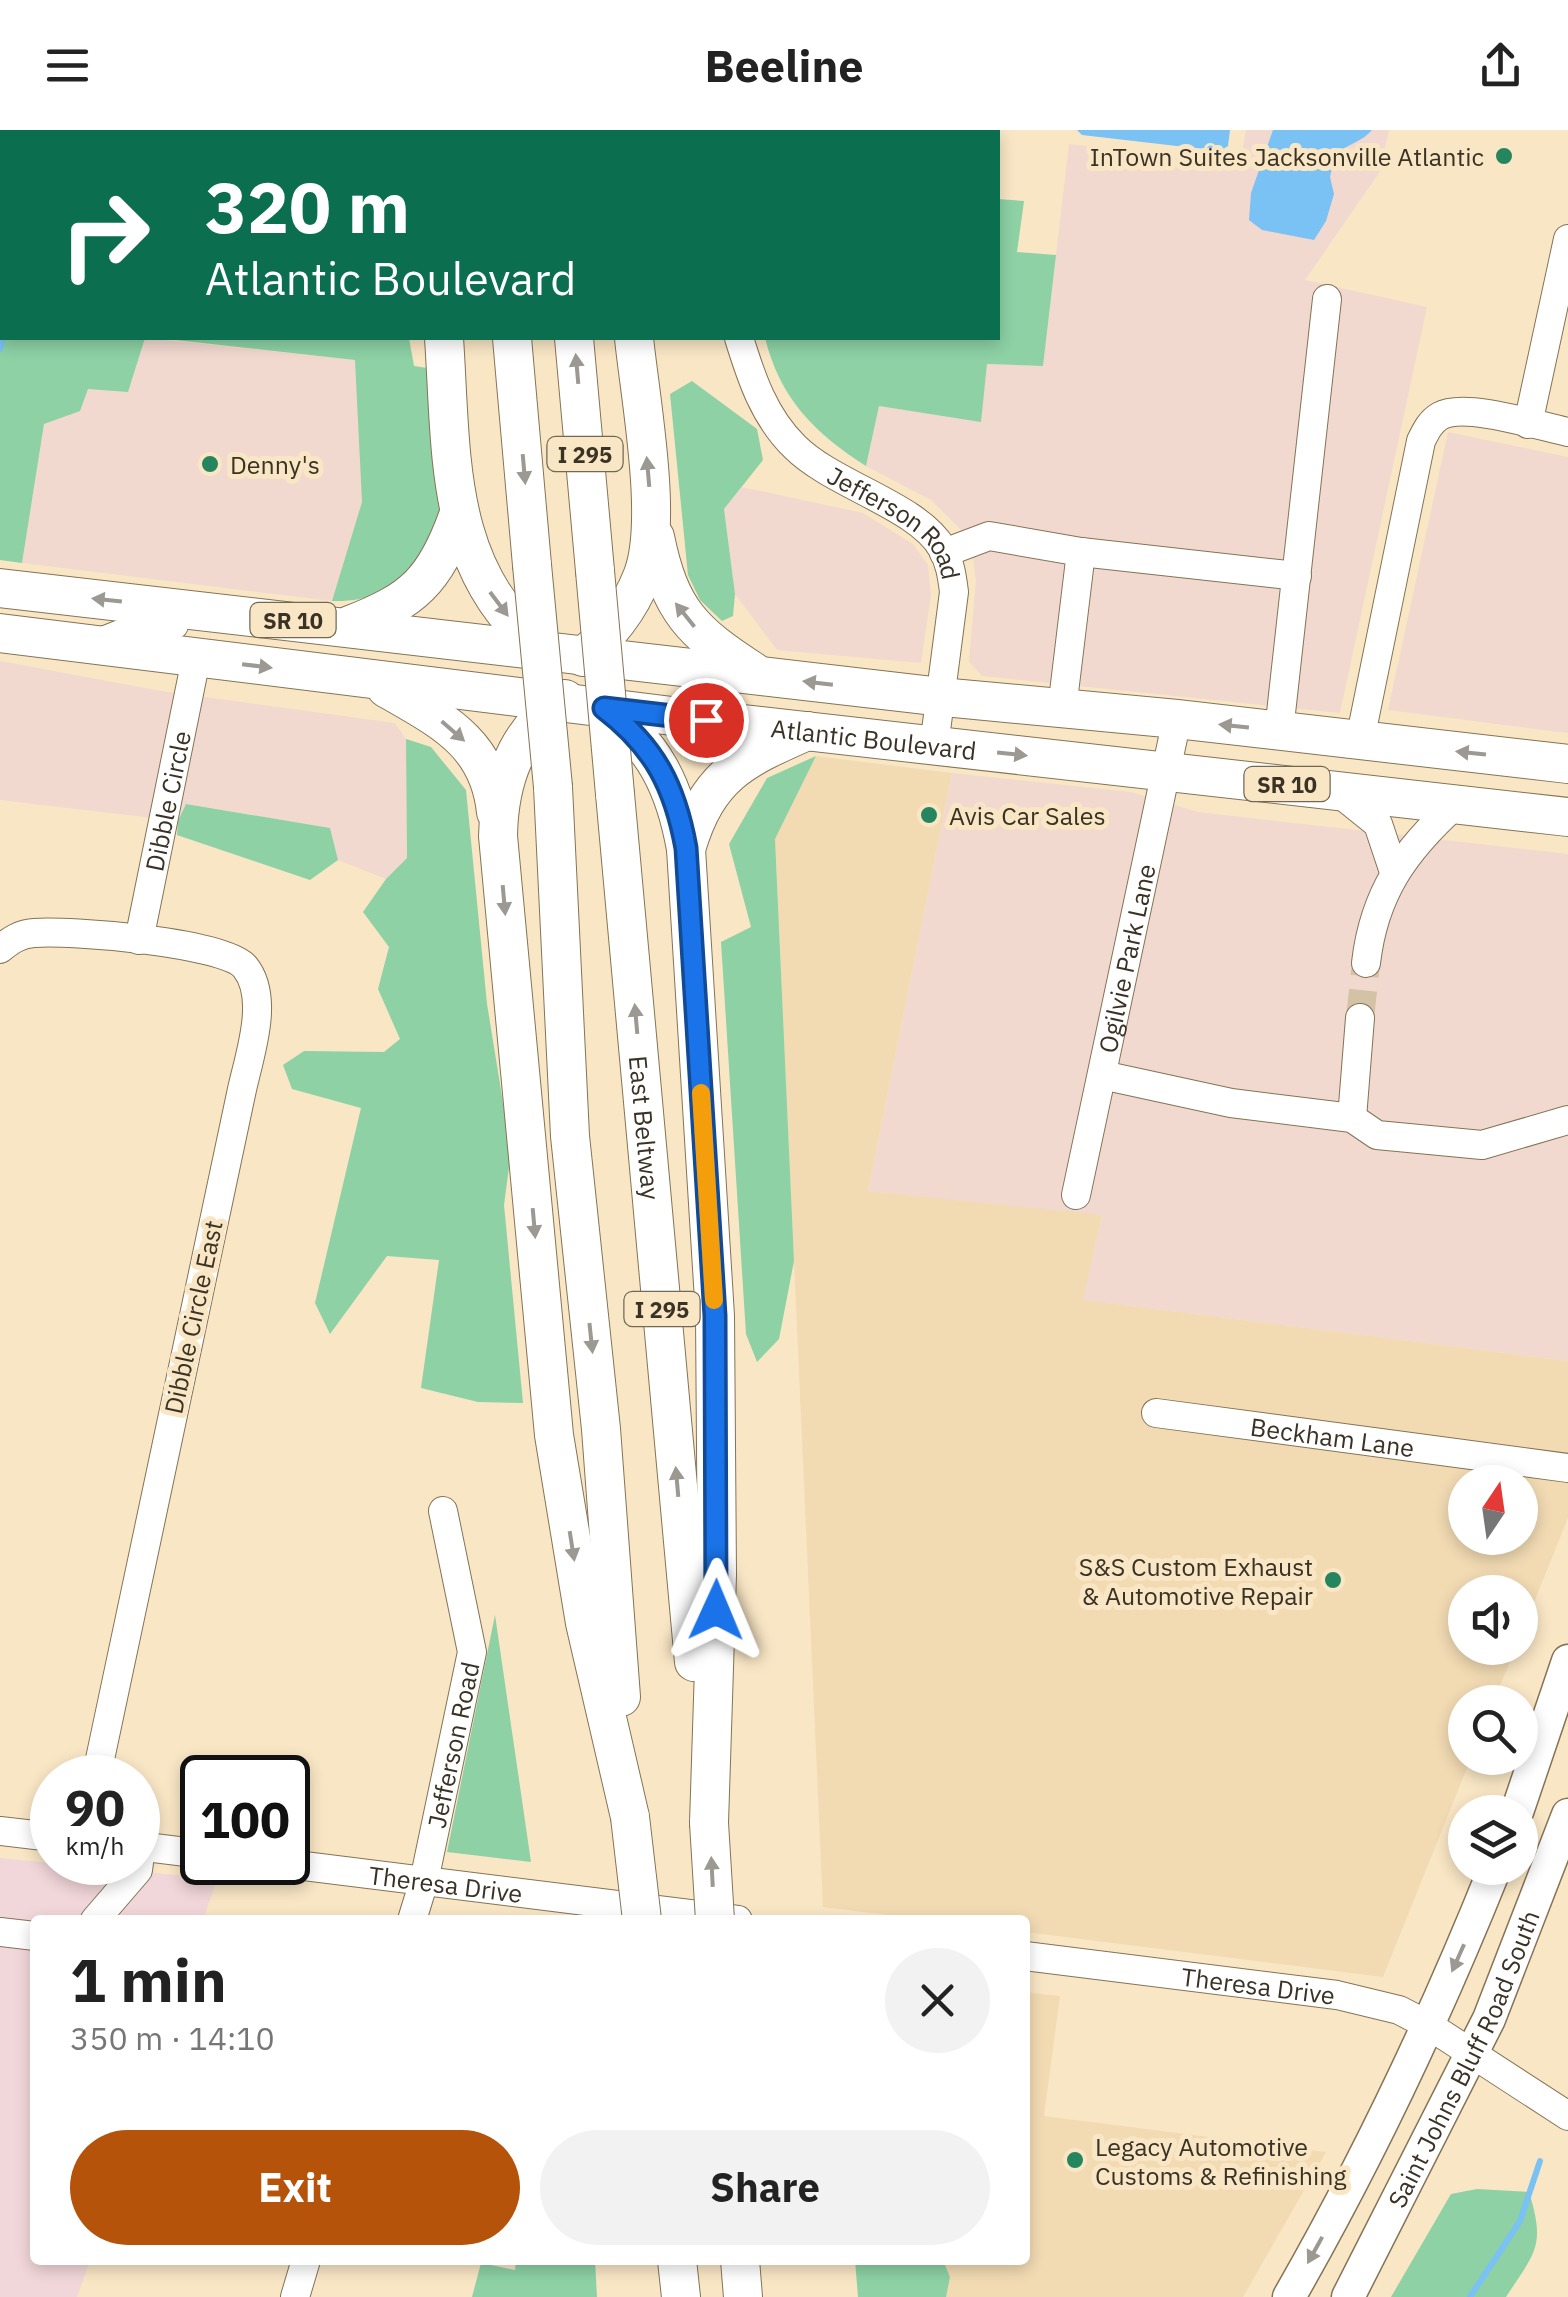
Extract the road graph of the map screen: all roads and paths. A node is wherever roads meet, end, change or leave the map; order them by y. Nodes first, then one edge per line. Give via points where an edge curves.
1 (1568, 239) edge
2 (1327, 299) dead end
3 (444, 340) edge
4 (512, 340) edge
5 (574, 340) edge
6 (634, 340) edge
7 (739, 340) edge
8 (1528, 424) junction
9 (1568, 432) edge
10 (458, 516) junction
11 (652, 525) junction
12 (944, 552) junction
13 (1081, 552) junction
14 (1296, 576) junction
15 (0, 588) edge
16 (177, 608) junction
17 (347, 626) junction
18 (0, 632) edge
19 (92, 645) junction
20 (196, 659) junction
21 (760, 676) junction
22 (371, 679) junction
23 (573, 679) junction
24 (942, 697) junction
25 (1062, 708) junction
26 (1177, 719) junction
27 (806, 731) junction
28 (1279, 731) junction
29 (1360, 740) junction
30 (934, 746) junction
31 (1568, 764) edge
32 (1168, 770) junction
33 (1336, 790) junction
34 (1456, 804) junction
35 (1568, 817) edge
36 (498, 836) junction
37 (686, 848) junction
38 (1394, 872) junction
39 (139, 940) junction
40 (0, 949) edge
41 (1366, 963) tunnel mouth
42 (1360, 1018) tunnel mouth
43 (1102, 1075) junction
44 (1352, 1118) junction
45 (1568, 1120) edge
46 (1076, 1195) dead end
47 (1156, 1413) dead end
48 (1568, 1468) edge
49 (443, 1511) dead end
50 (1568, 1661) edge
51 (1556, 1738) edge
52 (101, 1755) edge
53 (1526, 1795) edge
54 (1568, 1815) edge
55 (630, 1818) junction
56 (709, 1824) junction
57 (0, 1831) edge
58 (30, 1834) edge
59 (310, 1867) edge
60 (424, 1881) junction
61 (125, 1885) edge
62 (1488, 1885) edge
63 (99, 1915) edge
64 (414, 1915) edge
65 (641, 1915) edge
66 (698, 1915) edge
67 (715, 1915) edge
68 (0, 1932) edge
69 (30, 1935) edge
70 (1030, 1957) edge
71 (1428, 2025) junction
72 (1473, 2054) junction
73 (1568, 2116) edge
74 (305, 2265) edge
75 (677, 2265) edge
76 (740, 2265) edge
77 (295, 2297) edge
78 (680, 2297) edge
79 (743, 2297) edge
80 (1289, 2297) edge
81 (1348, 2297) edge

1 - 8 street
2 - 14 street
3 - 10 highway
4 -> 55 highway, I 295, bridge via 553,787 570,1136 601,1430
56 -> 5 highway, East Beltway / I 295, bridge
11 -> 6 highway
7 - 12 street, Jefferson Road via 766,410 794,447 838,480 921,524
8 - 9 street
8 - 29 street via 1462,410 1442,414 1420,441
10 - 17 highway via 434,570 412,594
10 -> 23 highway via 489,592
21 -> 11 highway via 704,637 672,599
11 - 23 highway via 644,574
12 - 13 street via 989,536
12 - 24 street, Jefferson Road via 954,592
13 - 14 street
13 - 25 street
14 - 28 street
16 -> 15 highway, SR 10
16 - 17 highway, SR 10
16 - 19 street via 174,625 133,629
17 - 23 highway, SR 10 via 448,638
18 - 19 highway, SR 10
19 - 20 highway, SR 10
20 -> 22 highway, SR 10
20 - 39 street, Dibble Circle
21 - 23 highway, Atlantic Boulevard / SR 10 via 675,665
24 -> 21 highway, Atlantic Boulevard / SR 10
22 - 23 highway, SR 10 via 480,692
22 -> 36 highway via 441,720 478,756 489,776
23 - 27 highway, Atlantic Boulevard / SR 10 via 672,716
23 - 36 highway via 522,739 506,775
23 - 37 highway via 638,738 672,789
24 - 25 highway, Atlantic Boulevard / SR 10
24 - 30 street, Jefferson Road
25 - 26 highway, Atlantic Boulevard / SR 10
28 -> 26 highway, Atlantic Boulevard / SR 10
26 - 32 street, Ogilvie Park Lane
27 - 30 highway, Atlantic Boulevard / SR 10
27 - 37 highway via 744,760 722,779
28 - 29 highway, Atlantic Boulevard / SR 10
31 -> 29 highway, Atlantic Boulevard / SR 10
30 -> 32 highway, Atlantic Boulevard / SR 10
32 - 33 highway, Atlantic Boulevard / SR 10
32 - 43 street, Ogilvie Park Lane
33 - 34 highway, Atlantic Boulevard / SR 10
33 - 38 street via 1378,824
34 - 35 highway, Atlantic Boulevard / SR 10
34 - 38 street
36 -> 55 highway via 554,1435 585,1623
37 - 56 highway via 715,1316 717,1575
38 - 41 street via 1370,926
39 - 40 street, Dibble Circle East via 32,933
39 - 52 street, Dibble Circle East via 226,954 244,967 257,998
42 - 44 street
43 - 44 street via 1231,1104
43 - 46 street, Ogilvie Park Lane
44 - 45 street via 1376,1135 1482,1145
47 - 48 street, Beckham Lane
49 - 60 street, Jefferson Road via 472,1652
50 - 51 main road
51 - 53 main road
54 - 72 main road, Saint Johns Bluff Road South
55 - 65 highway, I 295, bridge
67 -> 56 highway, East Beltway / I 295, bridge
57 - 58 street
59 - 60 street, Theresa Drive
60 - 64 street, Jefferson Road
60 - 66 street, Theresa Drive
61 - 63 street
62 -> 71 main road, Saint Johns Bluff Road South
68 - 69 street
70 - 71 street, Theresa Drive via 1337,1996 1399,2010
71 - 72 street, Theresa Drive
71 -> 80 main road, Saint Johns Bluff Road South
72 - 73 street, Theresa Drive
72 - 81 main road, Saint Johns Bluff Road South
74 - 77 street
75 - 78 highway
76 - 79 highway

